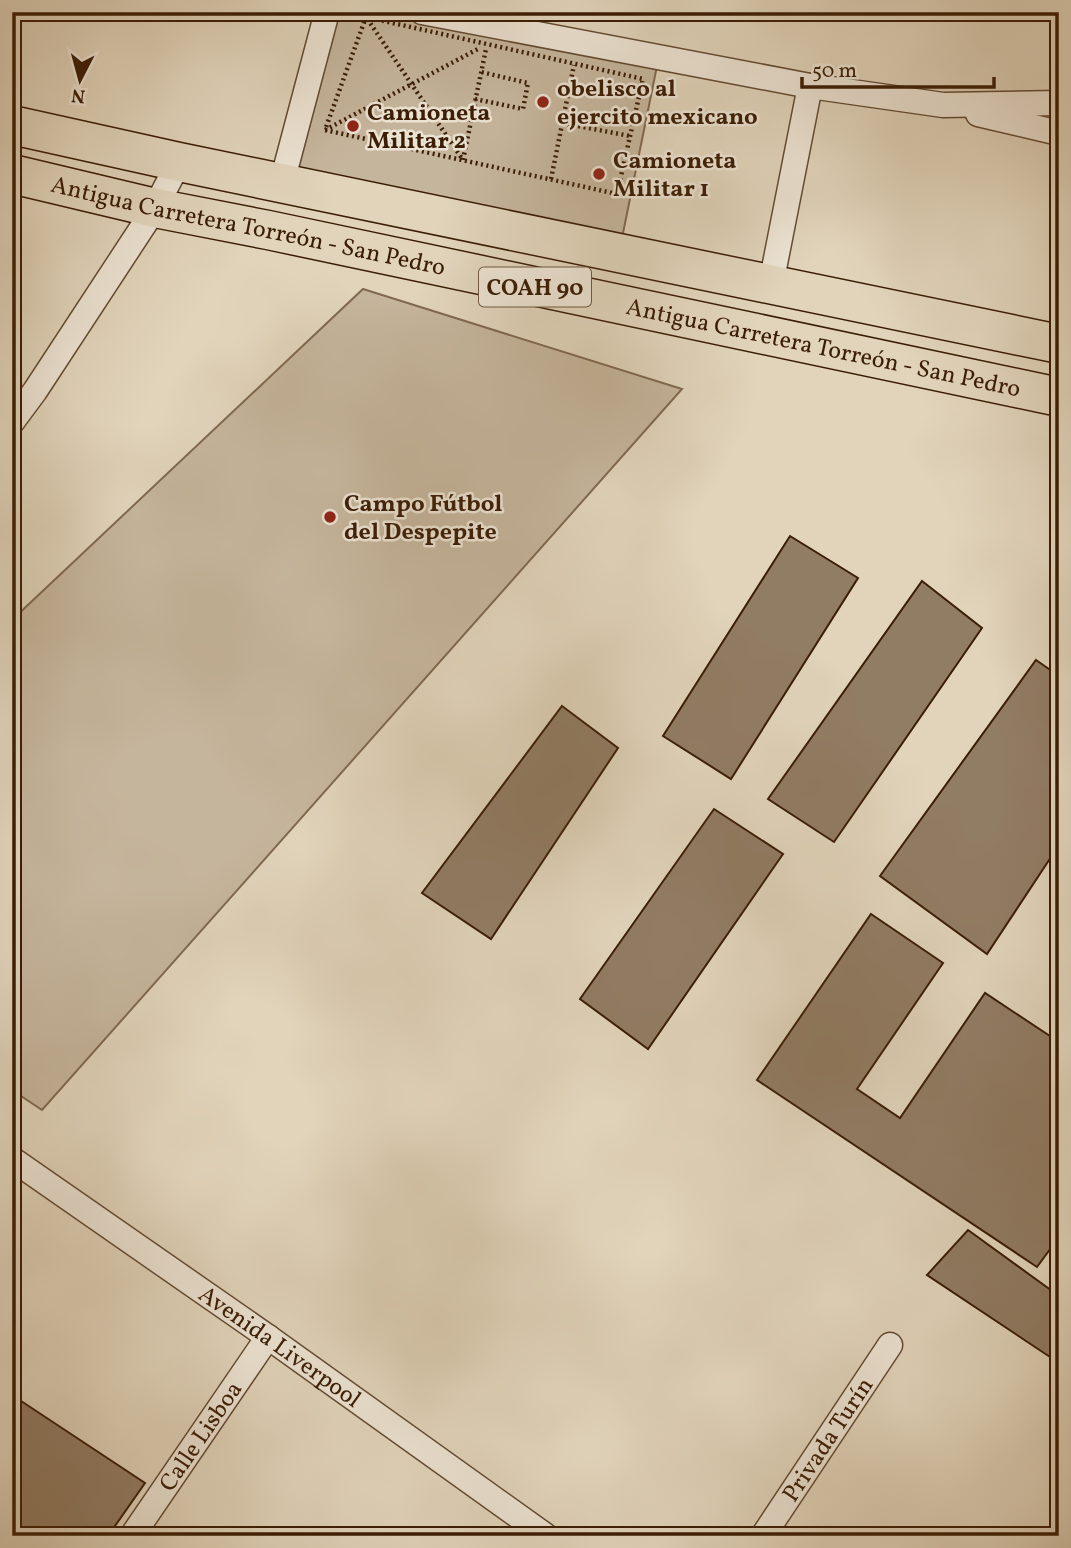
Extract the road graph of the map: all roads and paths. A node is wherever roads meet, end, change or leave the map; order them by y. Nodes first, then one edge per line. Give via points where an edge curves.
1 (327, 12) edge
2 (359, 12) edge
3 (422, 12) edge
4 (366, 17) junction
5 (487, 44) junction
6 (575, 64) junction
7 (481, 72) junction
8 (810, 86) junction
9 (475, 99) junction
10 (1059, 103) edge
11 (943, 105) junction
12 (562, 123) junction
13 (12, 125) edge
14 (325, 130) junction
15 (1059, 133) edge
16 (630, 135) junction
17 (463, 160) junction
18 (179, 162) junction
19 (12, 174) edge
20 (551, 179) junction
21 (282, 182) junction
22 (155, 208) junction
23 (771, 284) junction
24 (1059, 344) edge
25 (24, 388) edge
26 (1059, 397) edge
27 (12, 422) edge
28 (12, 1159) edge
29 (268, 1337) junction
30 (890, 1345) dead end
31 (132, 1536) edge
32 (546, 1536) edge
33 (763, 1536) edge

1 - 21 street
2 - 4 path
3 - 8 street
4 - 5 path
4 - 14 path
4 - 17 path
5 - 6 path
5 - 7 path
5 - 14 path
6 - 12 path
6 - 16 path via 643,79
7 - 9 path
7 - 9 path via 528,83 523,109
8 - 11 street
8 - 23 street
9 - 17 path
10 - 11 street
11 - 15 street
12 - 16 path
12 - 20 path
13 - 18 main road, Antigua Carretera Torreón - San Pedro / COAH 90
14 - 17 path
16 - 20 path via 617,194
17 - 20 path
18 - 21 main road, Antigua Carretera Torreón - San Pedro / COAH 90
18 - 22 street
19 - 22 main road, Antigua Carretera Torreón - San Pedro / COAH 90
21 - 23 main road, Antigua Carretera Torreón - San Pedro / COAH 90
22 - 25 street
22 - 26 main road, Antigua Carretera Torreón - San Pedro / COAH 90
23 - 24 main road, Antigua Carretera Torreón - San Pedro / COAH 90
25 - 27 street
28 - 29 street, Avenida Liverpool
29 - 31 street, Calle Lisboa
29 - 32 street, Avenida Liverpool
30 - 33 street, Privada Turín

